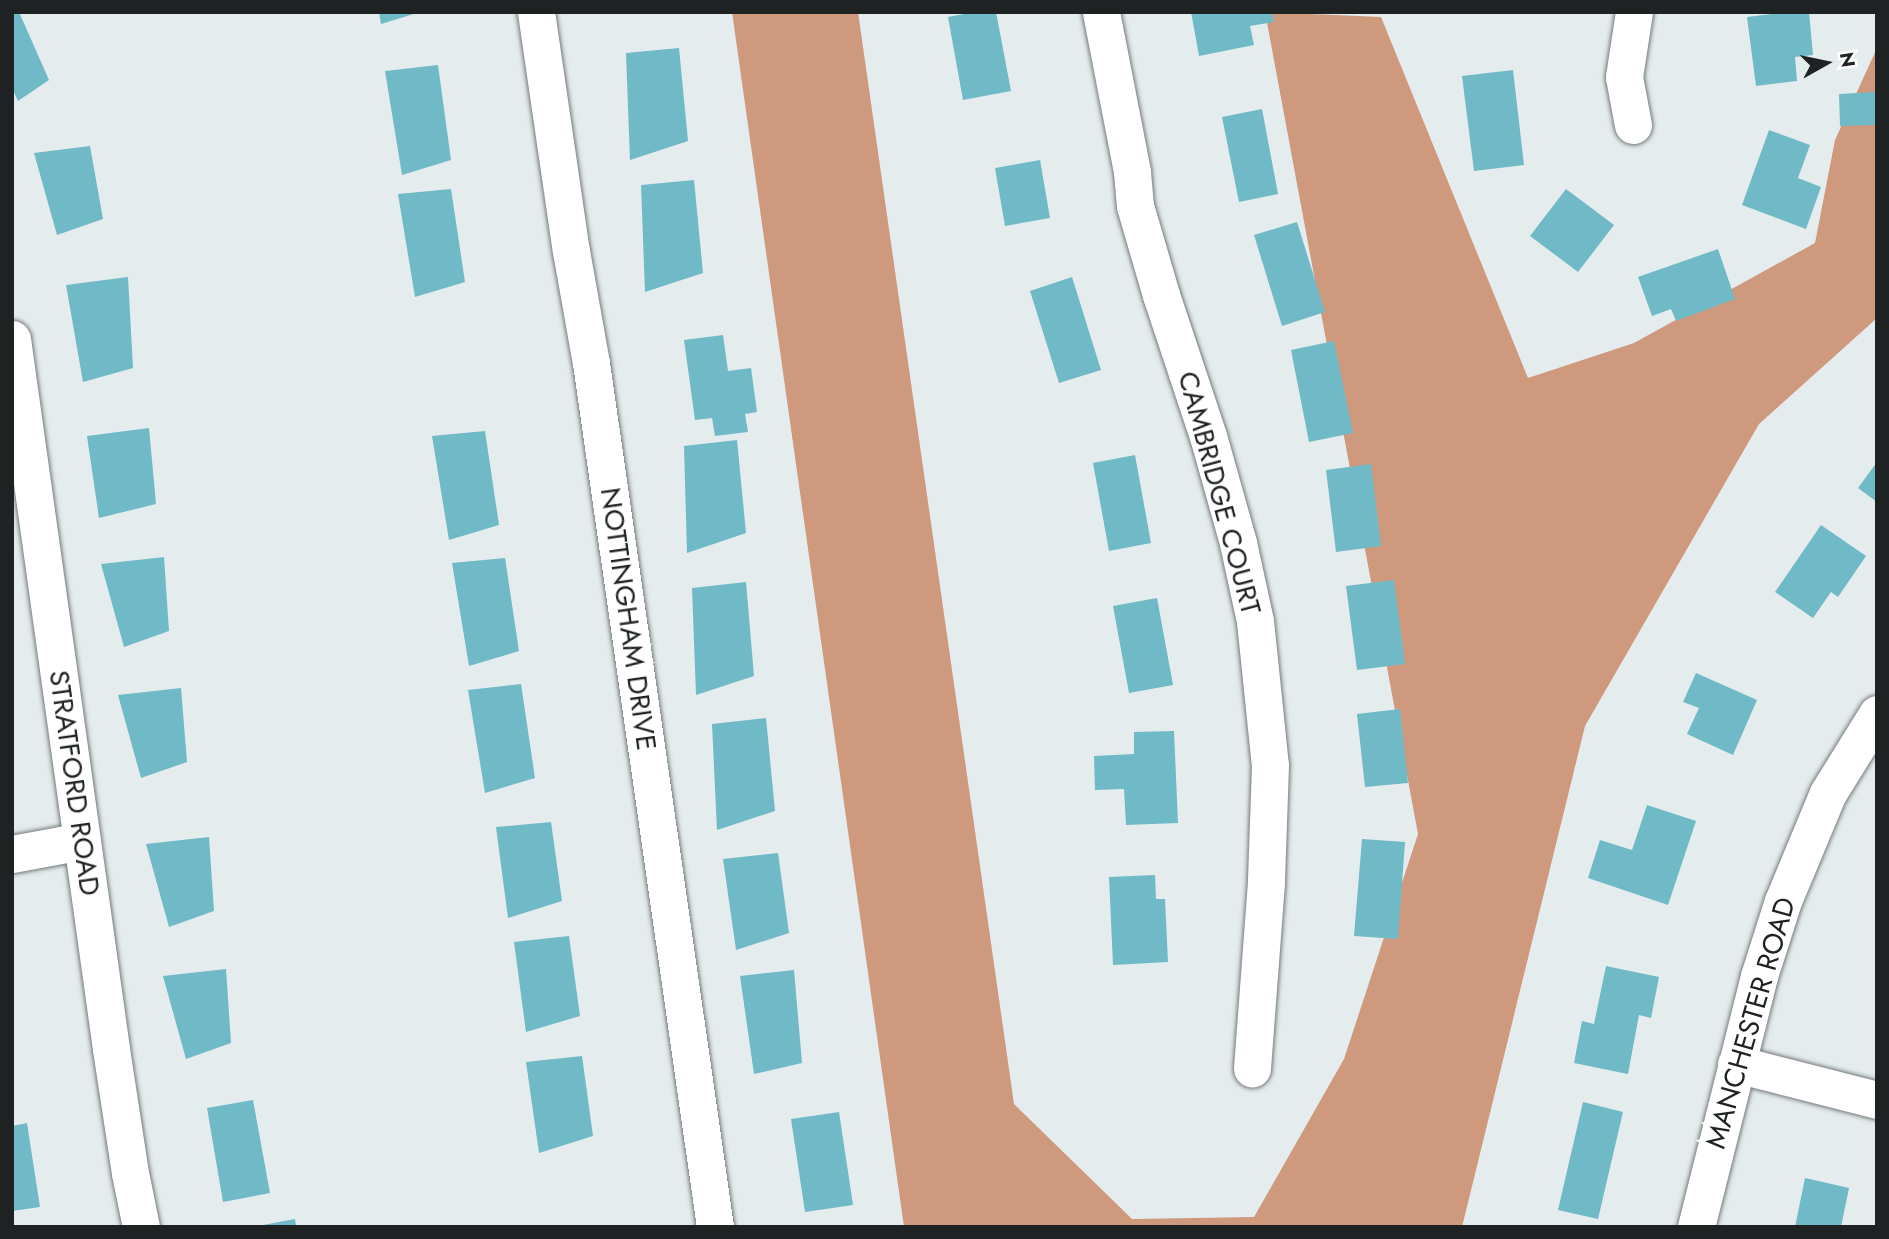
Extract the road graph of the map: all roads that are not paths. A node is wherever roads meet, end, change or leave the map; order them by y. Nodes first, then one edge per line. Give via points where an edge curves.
1 (536, 12) edge
2 (1101, 12) edge
3 (1634, 12) edge
4 (1633, 125) dead end
5 (12, 339) edge
6 (1877, 713) edge
7 (82, 841) junction
8 (12, 854) edge
9 (1736, 1063) junction
10 (1252, 1068) dead end
11 (1877, 1100) edge
12 (141, 1227) edge
13 (715, 1227) edge
14 (1696, 1227) edge

1 - 13 street, NOTTINGHAM DRIVE
2 - 10 street, CAMBRIDGE COURT via 1135,206 1212,447 1255,621 1270,765
3 - 4 street via 1624,77
5 - 7 street, STRATFORD ROAD
6 - 9 street, MANCHESTER ROAD via 1828,793 1783,901
7 - 8 street
7 - 12 street, STRATFORD ROAD
9 - 11 street
9 - 14 street, MANCHESTER ROAD

